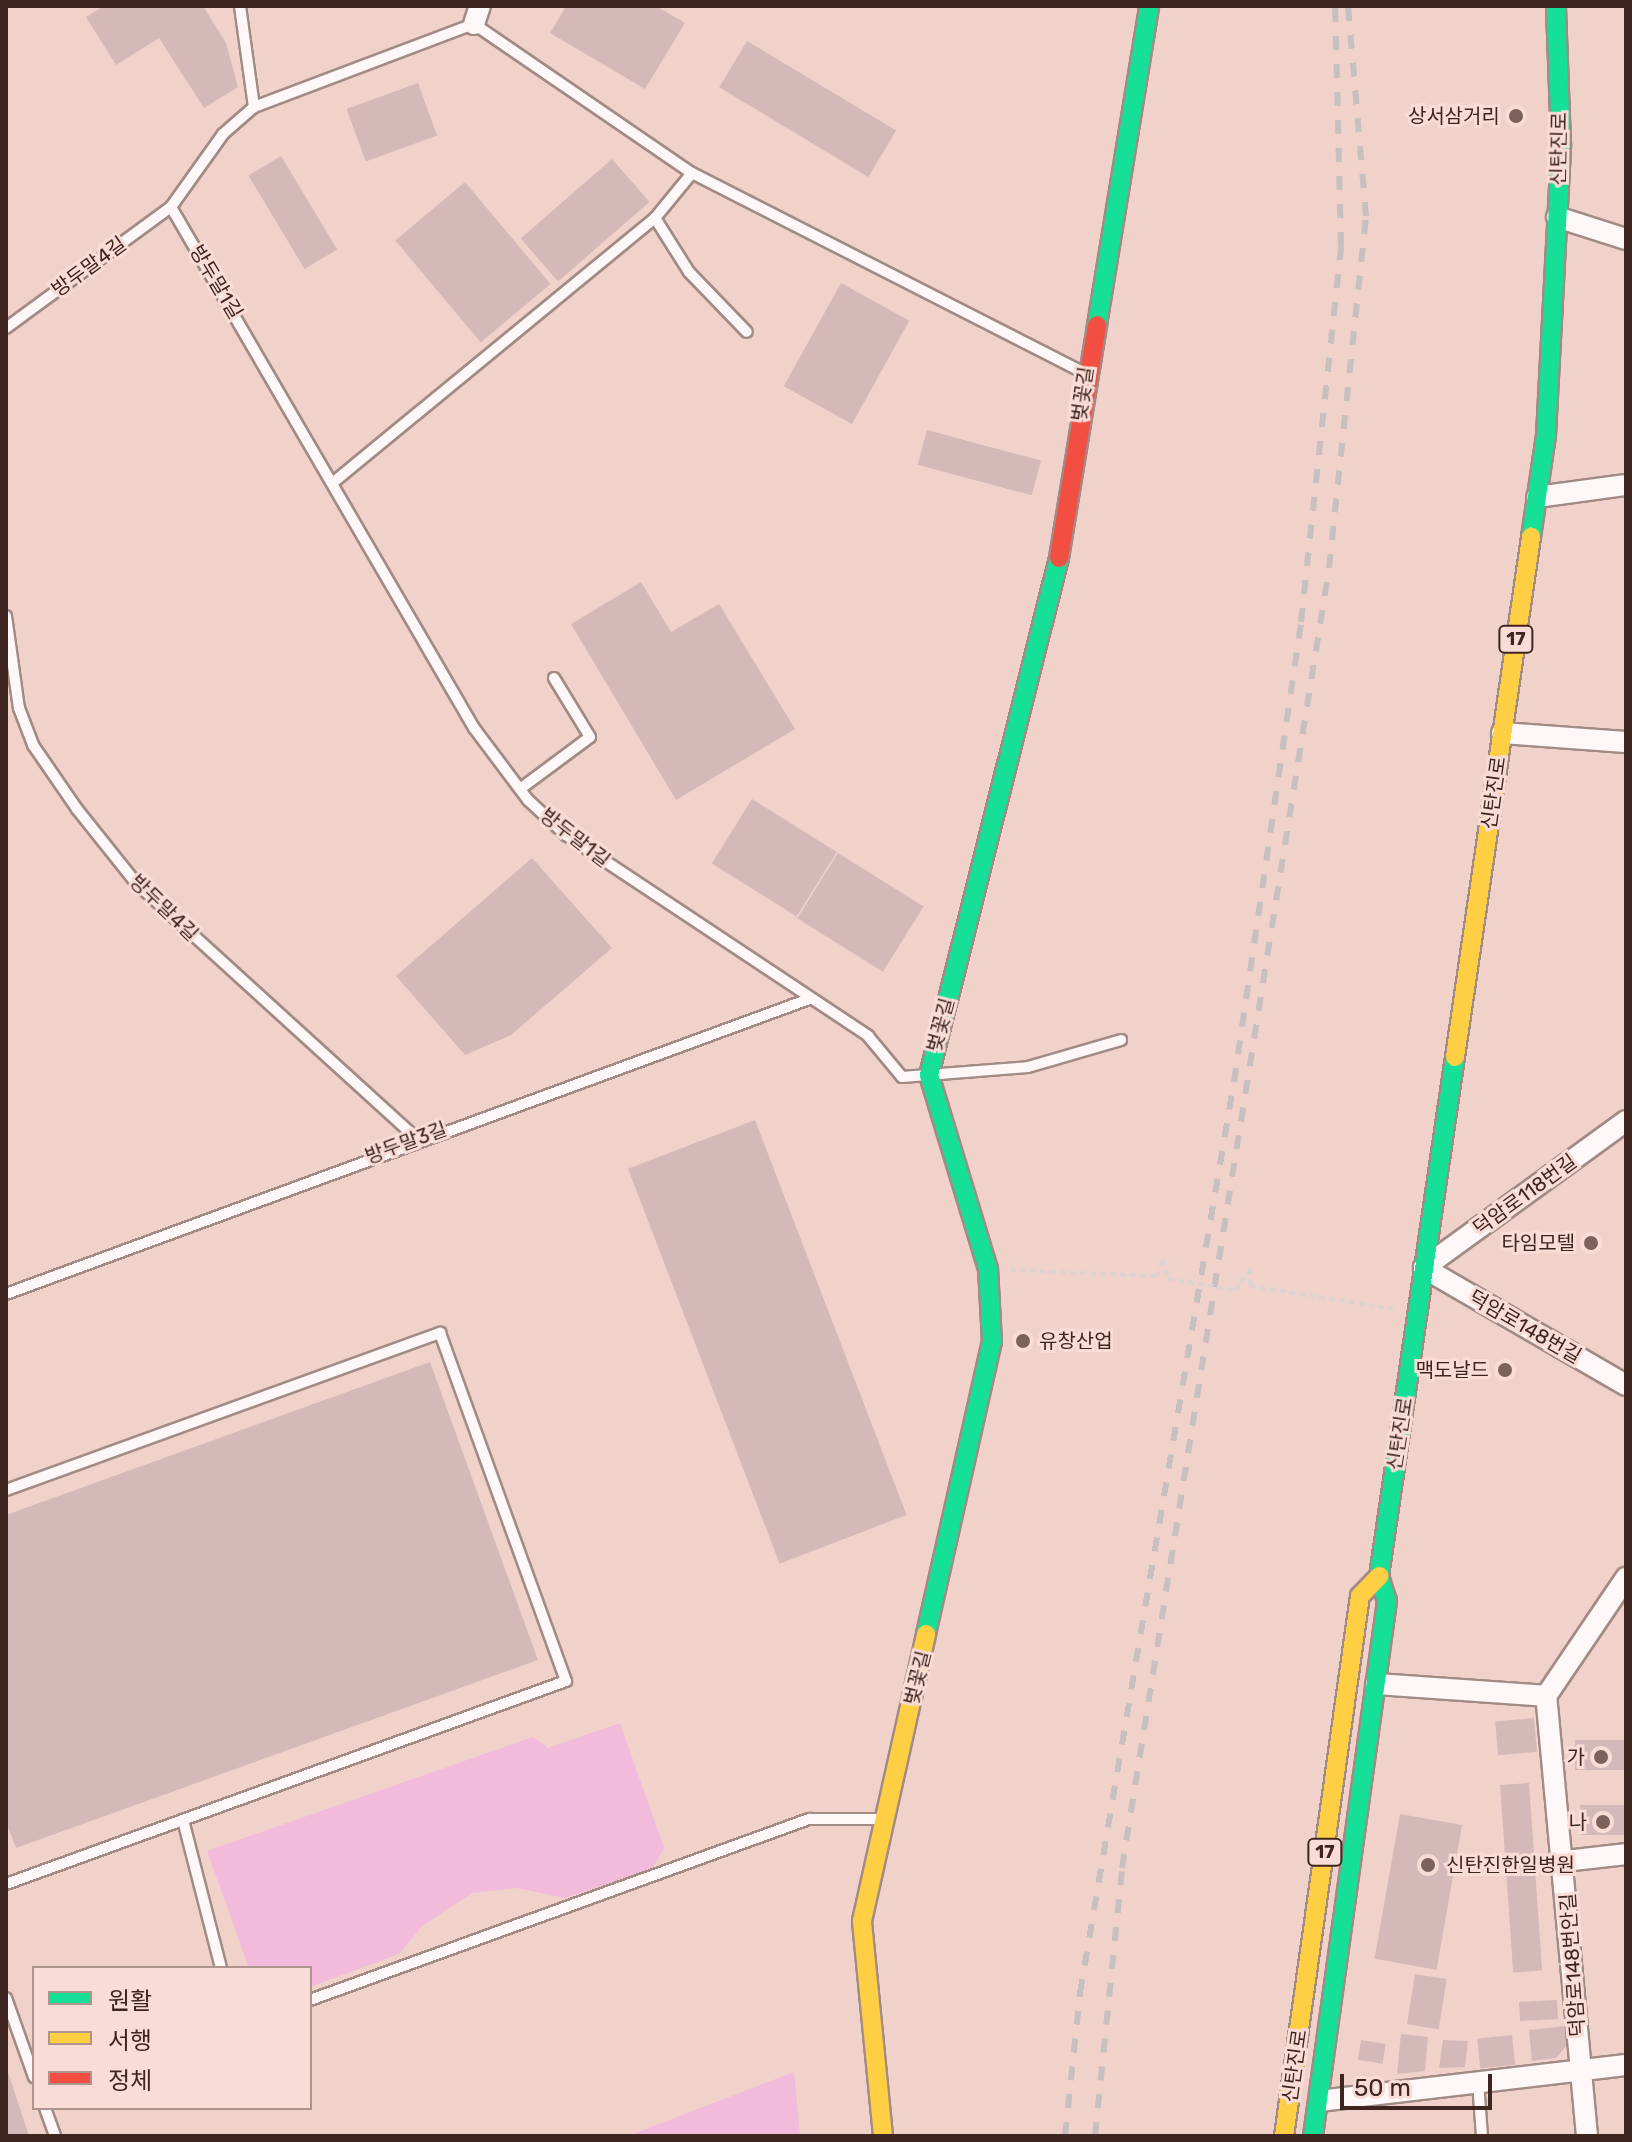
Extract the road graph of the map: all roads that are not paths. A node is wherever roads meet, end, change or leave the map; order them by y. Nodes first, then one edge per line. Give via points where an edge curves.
1 (240, 6) edge
2 (1149, 6) edge
3 (1556, 6) edge
4 (477, 15) edge
5 (254, 107) junction
6 (692, 173) junction
7 (171, 207) junction
8 (1557, 217) junction
9 (655, 218) junction
10 (1623, 236) edge
11 (6, 328) edge
12 (747, 332) dead end
13 (1086, 374) junction
14 (335, 481) junction
15 (1626, 485) edge
16 (1537, 497) junction
17 (6, 616) edge
18 (554, 678) dead end
19 (1502, 733) junction
20 (1626, 742) edge
21 (520, 789) junction
22 (809, 999) junction
23 (1121, 1040) dead end
24 (929, 1075) junction
25 (1626, 1121) edge
26 (417, 1139) junction
27 (1424, 1268) junction
28 (6, 1294) edge
29 (1626, 1385) edge
30 (6, 1490) edge
31 (1379, 1576) junction
32 (1626, 1578) edge
33 (1376, 1684) junction
34 (1546, 1696) junction
35 (883, 1819) junction
36 (183, 1820) junction
37 (1626, 1854) edge
38 (1565, 1861) junction
39 (6, 1884) edge
40 (220, 1966) edge
41 (6, 1998) edge
42 (312, 1999) edge
43 (1626, 2065) edge
44 (1580, 2070) junction
45 (32, 2071) edge
46 (1478, 2082) junction
47 (1319, 2101) junction
48 (46, 2110) edge
49 (55, 2136) edge
50 (883, 2136) edge
51 (1284, 2136) edge
52 (1313, 2136) edge
53 (1482, 2136) edge
54 (1587, 2136) edge

1 - 5 lane
2 - 13 main road, 벚꽃길
3 - 8 main road, 신탄진로 / 17
4 - 5 lane
4 - 6 lane
5 - 7 lane, 방두말4길 via 223,134
6 - 9 lane
6 - 13 lane
7 - 11 lane, 방두말4길
7 - 14 lane, 방두말1길
8 - 10 street
8 - 16 main road, 신탄진로 / 17
9 - 12 lane via 689,272
9 - 14 lane
13 - 24 main road, 벚꽃길 via 1059,560
14 - 21 lane, 방두말1길 via 474,728
15 - 16 street
16 - 19 main road, 신탄진로 / 17
17 - 26 lane, 방두말4길 via 19,708 33,745 77,809 136,883
18 - 21 lane via 590,737
19 - 20 street
19 - 27 main road, 신탄진로 / 17
21 - 22 lane, 방두말1길 via 566,835
22 - 24 lane, 방두말1길 via 868,1036 902,1077
22 - 26 lane, 방두말3길
23 - 24 lane via 1028,1067
24 - 35 main road, 벚꽃길 via 988,1269 992,1342 971,1461
25 - 27 street, 덕암로118번길
26 - 28 lane, 방두말3길
27 - 29 street, 덕암로148번길
27 - 31 main road, 신탄진로 / 17
30 - 36 lane via 440,1333 566,1681
31 - 33 main road, 신탄진로 / 17 via 1387,1601
31 - 51 main road, 신탄진로 / 17 via 1360,1596
32 - 34 street
33 - 34 street
33 - 47 main road, 신탄진로 / 17
34 - 38 street, 덕암로148번안길
35 - 42 lane via 809,1819
35 - 50 main road, 벚꽃길 via 862,1921
36 - 39 lane
36 - 40 lane
37 - 38 street
38 - 44 street, 덕암로148번안길
41 - 45 lane
43 - 44 street
44 - 46 street
44 - 54 street, 덕암로148번안길
46 - 47 street
46 - 53 lane
47 - 52 main road, 신탄진로 / 17
48 - 49 lane

